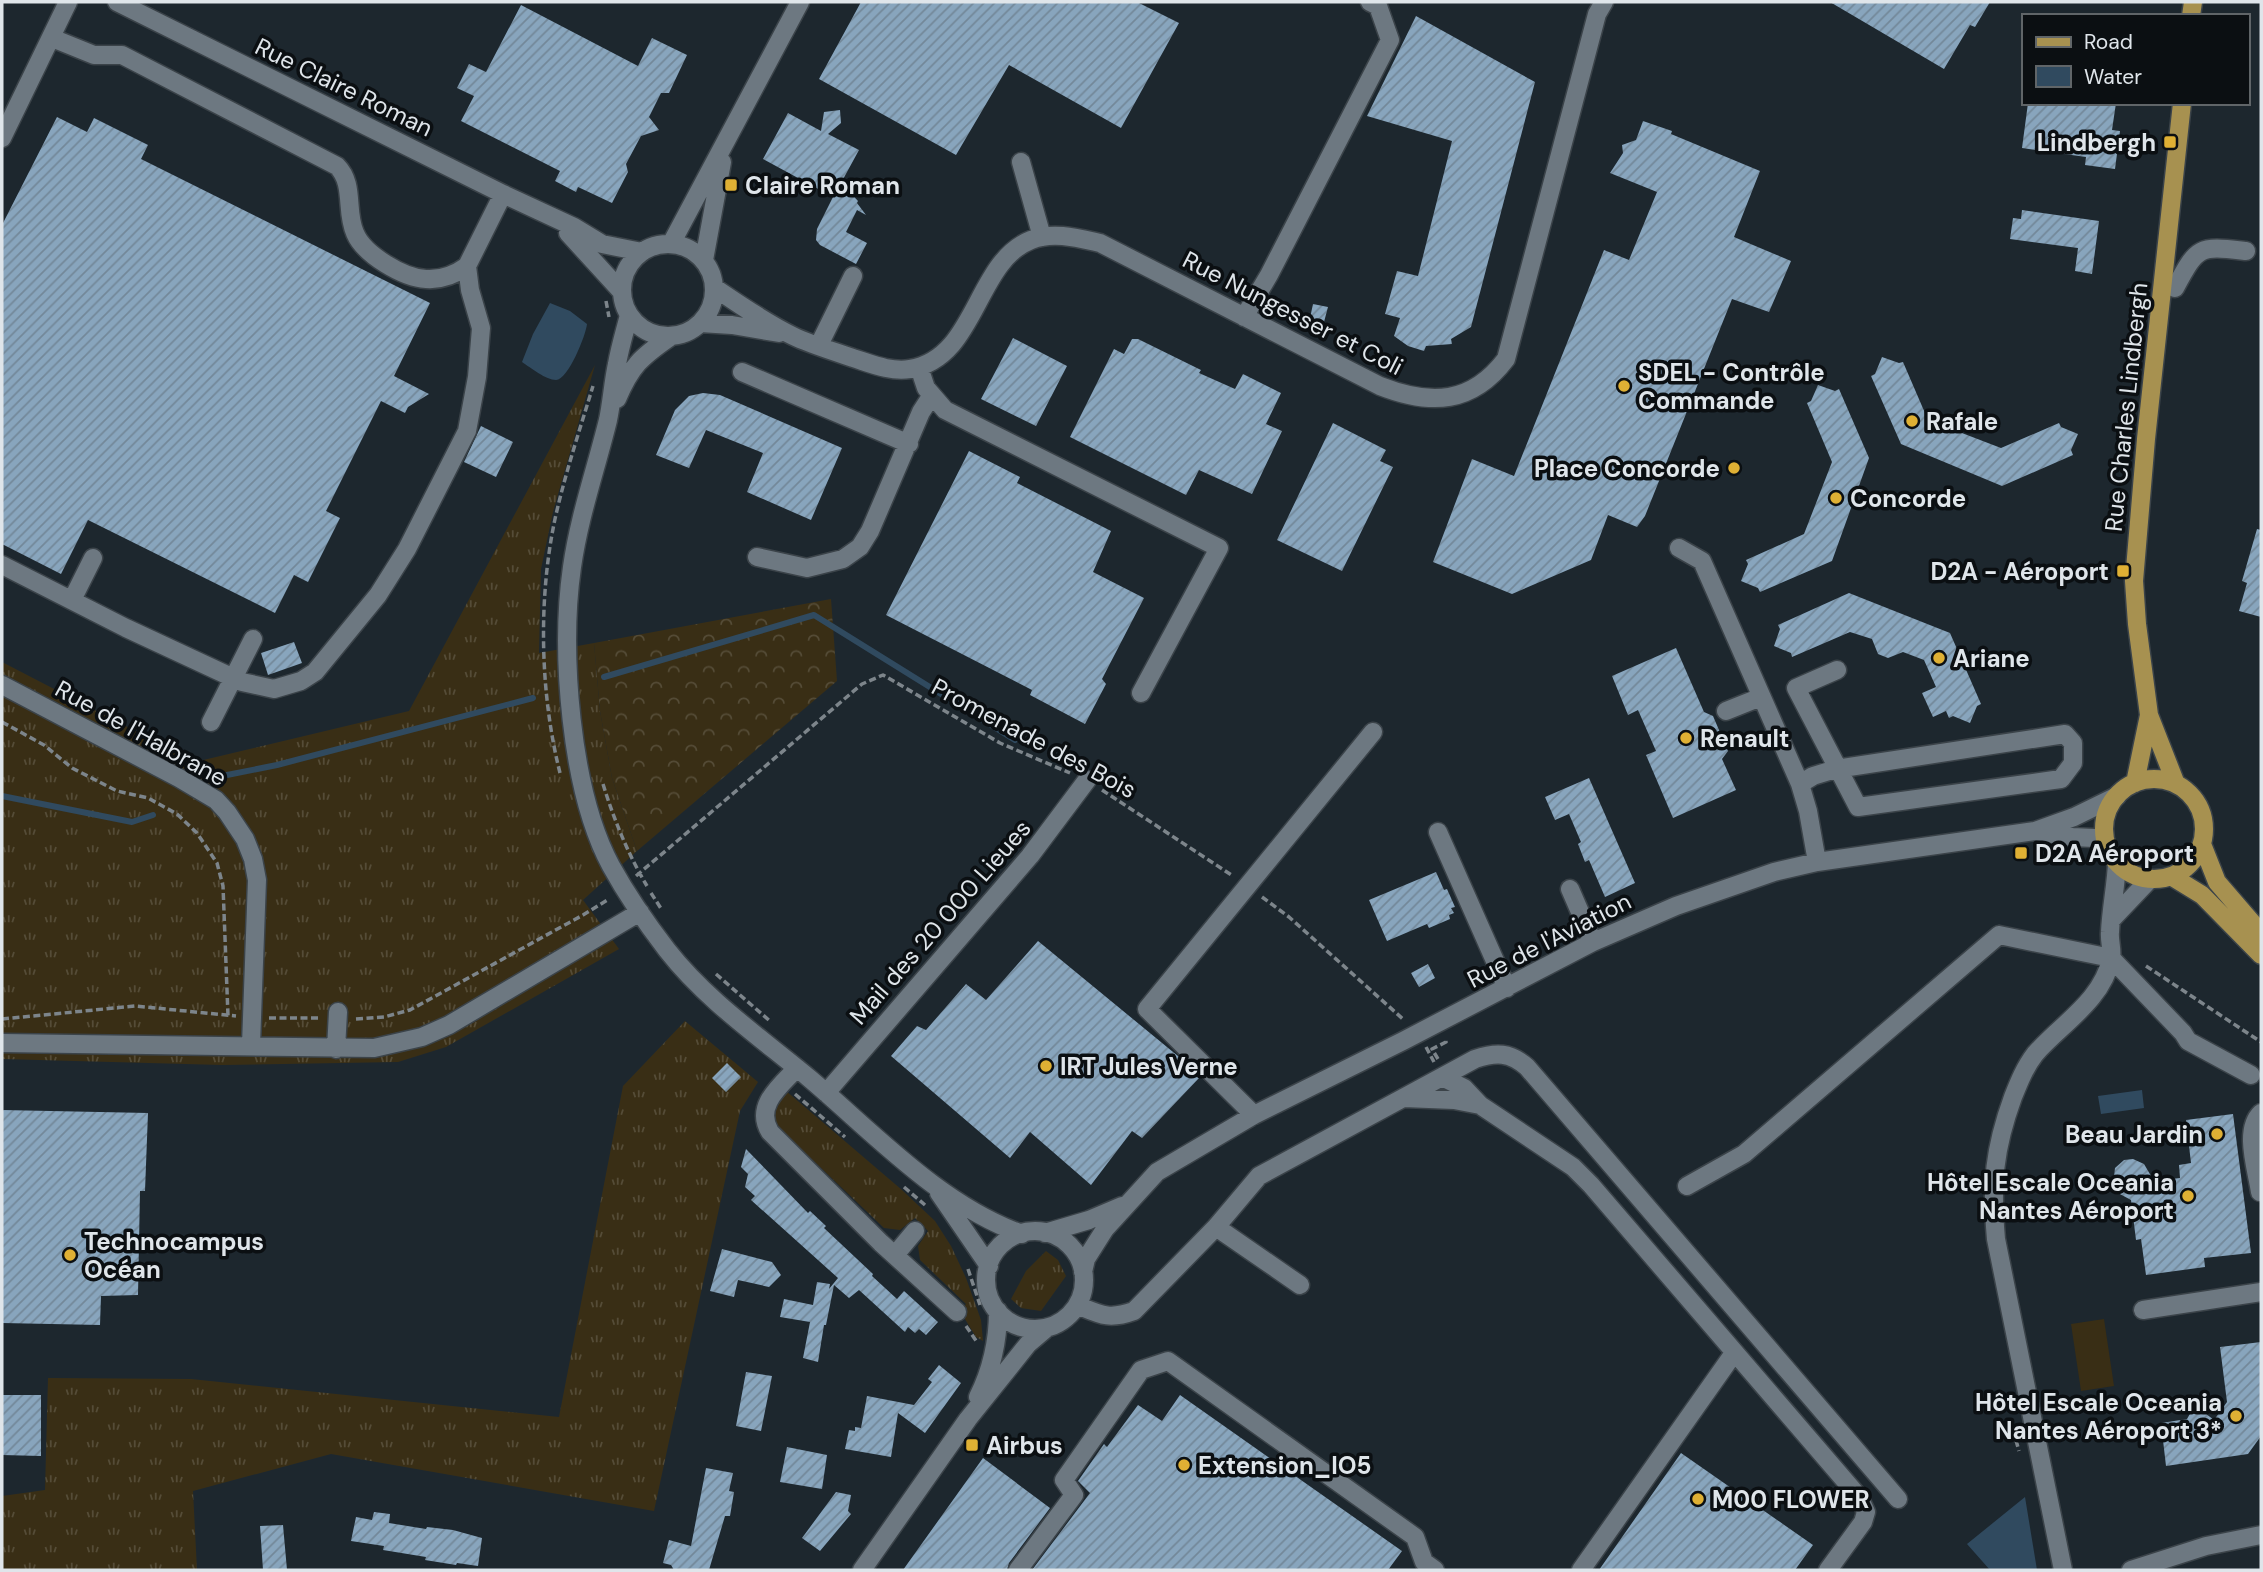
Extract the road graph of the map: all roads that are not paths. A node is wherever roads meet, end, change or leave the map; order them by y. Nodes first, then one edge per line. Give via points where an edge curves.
1 (68, 2) edge
2 (117, 2) edge
3 (800, 2) edge
4 (1370, 2) edge
5 (1604, 2) edge
6 (52, 38) junction
7 (2182, 105) edge
8 (2, 138) edge
9 (725, 145) junction
10 (1021, 162) dead end
11 (503, 194) junction
12 (550, 216) junction
13 (1042, 237) junction
14 (671, 244) junction
15 (2246, 251) dead end
16 (642, 252) junction
17 (704, 260) junction
18 (467, 266) junction
19 (853, 276) dead end
20 (715, 288) junction
21 (2175, 288) dead end
22 (613, 292) junction
23 (629, 315) junction
24 (1244, 317) junction
25 (700, 323) junction
26 (792, 335) junction
27 (670, 337) junction
28 (819, 345) junction
29 (919, 367) junction
30 (742, 372) dead end
31 (932, 395) junction
32 (608, 418) junction
33 (909, 444) junction
34 (1679, 548) dead end
35 (757, 557) dead end
36 (93, 558) dead end
37 (2, 565) edge
38 (72, 600) junction
39 (253, 639) dead end
40 (1837, 670) dead end
41 (233, 678) junction
42 (2, 685) edge
43 (1141, 693) dead end
44 (1761, 696) junction
45 (1726, 711) dead end
46 (2149, 715) junction
47 (211, 722) dead end
48 (1373, 732) dead end
49 (1836, 769) junction
50 (1087, 780) road end
51 (2135, 783) junction
52 (1800, 784) junction
53 (2176, 784) junction
54 (2116, 796) junction
55 (2035, 831) junction
56 (1438, 832) dead end
57 (2105, 843) junction
58 (2202, 844) junction
59 (1817, 862) junction
60 (2116, 863) junction
61 (2171, 876) junction
62 (2150, 879) junction
63 (1570, 889) dead end
64 (640, 912) junction
65 (2112, 919) junction
66 (2261, 933) edge
67 (1593, 942) junction
68 (2261, 955) edge
69 (2109, 963) junction
70 (1507, 988) junction
71 (338, 1015) road end
72 (2, 1043) edge
73 (251, 1045) junction
74 (336, 1049) junction
75 (1438, 1067) junction
76 (797, 1068) junction
77 (2256, 1082) edge
78 (826, 1093) junction
79 (1404, 1098) junction
80 (1480, 1105) junction
81 (2261, 1113) edge
82 (1254, 1115) junction
83 (933, 1185) junction
84 (1687, 1186) dead end
85 (2260, 1192) edge
86 (1128, 1203) junction
87 (1216, 1227) junction
88 (915, 1231) dead end
89 (1045, 1233) junction
90 (1022, 1234) junction
91 (895, 1255) junction
92 (989, 1266) junction
93 (1083, 1272) junction
94 (1300, 1284) dead end
95 (2261, 1292) edge
96 (1077, 1305) junction
97 (2143, 1310) dead end
98 (957, 1312) road end
99 (990, 1312) junction
100 (1048, 1327) junction
101 (1734, 1353) junction
102 (968, 1419) junction
103 (1898, 1499) dead end
104 (2261, 1535) edge
105 (862, 1570) edge
106 (1018, 1570) edge
107 (1435, 1570) edge
108 (1581, 1570) edge
109 (1828, 1570) edge
110 (2063, 1570) edge
111 (2131, 1570) edge

1 - 6 street
2 - 11 street, Rue Claire Roman
3 - 9 street
4 - 24 street via 1378,6 1390,40
5 - 24 street, Rue Nungesser et Coli via 1597,14 1506,359 1494,374 1454,396 1405,396
6 - 8 street
6 - 18 street via 94,55 122,55 337,166 347,182 356,235 369,253 387,264 425,279 449,276
7 - 46 main road, Rue Charles Lindbergh via 2136,547 2135,600
9 - 14 street
9 - 17 street
10 - 13 street
11 - 12 street, Rue Claire Roman
11 - 18 street
12 - 16 street, Rue Claire Roman via 602,244
12 - 22 street, Rue Claire Roman via 580,245
13 - 24 street, Rue Nungesser et Coli via 1073,236 1100,243
13 - 29 street, Rue Nungesser et Coli via 1013,252 952,344
14 - 16 street
14 - 17 street via 688,248
15 - 21 street via 2200,251
16 - 22 street
17 - 20 street
18 - 41 street via 481,328 467,431 407,549 378,595 315,672 274,689
19 - 28 street
20 - 25 street
20 - 26 street
22 - 23 street
23 - 27 street via 653,335
23 - 32 street
25 - 26 street
25 - 27 street
26 - 28 street
27 - 32 street via 634,366
28 - 29 street via 882,368
29 - 31 street
30 - 33 street
31 - 33 street
31 - 43 street via 944,410 1219,548
32 - 64 street via 572,567 568,679 588,804 611,864
33 - 35 street via 860,547 843,559 807,568
34 - 44 street via 1702,561
36 - 38 street
37 - 38 street
38 - 41 street
39 - 41 street
40 - 49 street via 1796,688
41 - 47 street
42 - 73 street, Rue de l'Halbrane via 179,778 216,800 233,820 246,839 257,880
44 - 45 street
44 - 52 street
46 - 51 main road, Rue Charles Lindbergh
46 - 53 main road, Rue Charles Lindbergh
48 - 82 street via 1147,1009
49 - 49 street via 1858,807 2061,779 2073,763 2073,743 2065,734
49 - 52 street
50 - 78 street, Mail des 20 000 Lieues via 1030,856
51 - 53 main road via 2156,780
51 - 54 main road
52 - 59 street
53 - 58 main road via 2199,808
54 - 55 street, Rue de l'Aviation
54 - 57 main road via 2105,818
55 - 57 street, Rue de l'Aviation
55 - 59 street, Rue de l'Aviation
56 - 70 street
57 - 60 main road
58 - 61 main road via 2190,864
58 - 66 main road via 2217,882
59 - 67 street, Rue de l'Aviation via 1710,893
60 - 62 main road
60 - 65 street
61 - 62 main road
61 - 68 main road via 2202,895
62 - 65 street
63 - 67 street
64 - 74 street via 449,1025 398,1044
64 - 76 street via 691,977
65 - 69 street
67 - 70 street, Rue de l'Aviation
69 - 77 street via 2189,1041
69 - 84 street via 2039,951 1999,935 1744,1154
69 - 110 street via 2082,1009 2025,1069 2004,1120 1994,1161 1996,1238
70 - 82 street, Rue de l'Aviation via 1423,1040
71 - 74 street
72 - 73 street
73 - 74 street
75 - 79 street
75 - 80 street
75 - 103 street via 1492,1054 1515,1057 1527,1067
76 - 78 street
76 - 91 street via 763,1112 763,1119 770,1132
78 - 83 street
79 - 80 street
79 - 87 street via 1259,1176
80 - 101 street via 1573,1167
81 - 85 street via 2252,1132
82 - 86 street, Rue de l'Aviation via 1157,1172
83 - 90 street via 985,1219
83 - 92 street
86 - 89 street, Rue de l'Aviation
86 - 93 street, Rue de l'Aviation via 1100,1237
87 - 94 street
87 - 96 street via 1134,1311 1102,1316
88 - 91 street
89 - 90 street
89 - 93 street via 1073,1249
90 - 92 street via 1001,1246
91 - 98 street
92 - 99 street
93 - 96 street
95 - 97 street
96 - 100 street via 1065,1319
99 - 100 street via 1020,1327
99 - 102 street via 996,1348
100 - 102 street via 1028,1344
101 - 108 street
101 - 109 street via 1864,1505 1863,1522
102 - 105 street
104 - 111 street via 2206,1546
106 - 107 street via 1074,1495 1064,1480 1141,1370 1168,1361 1415,1537 1424,1562

